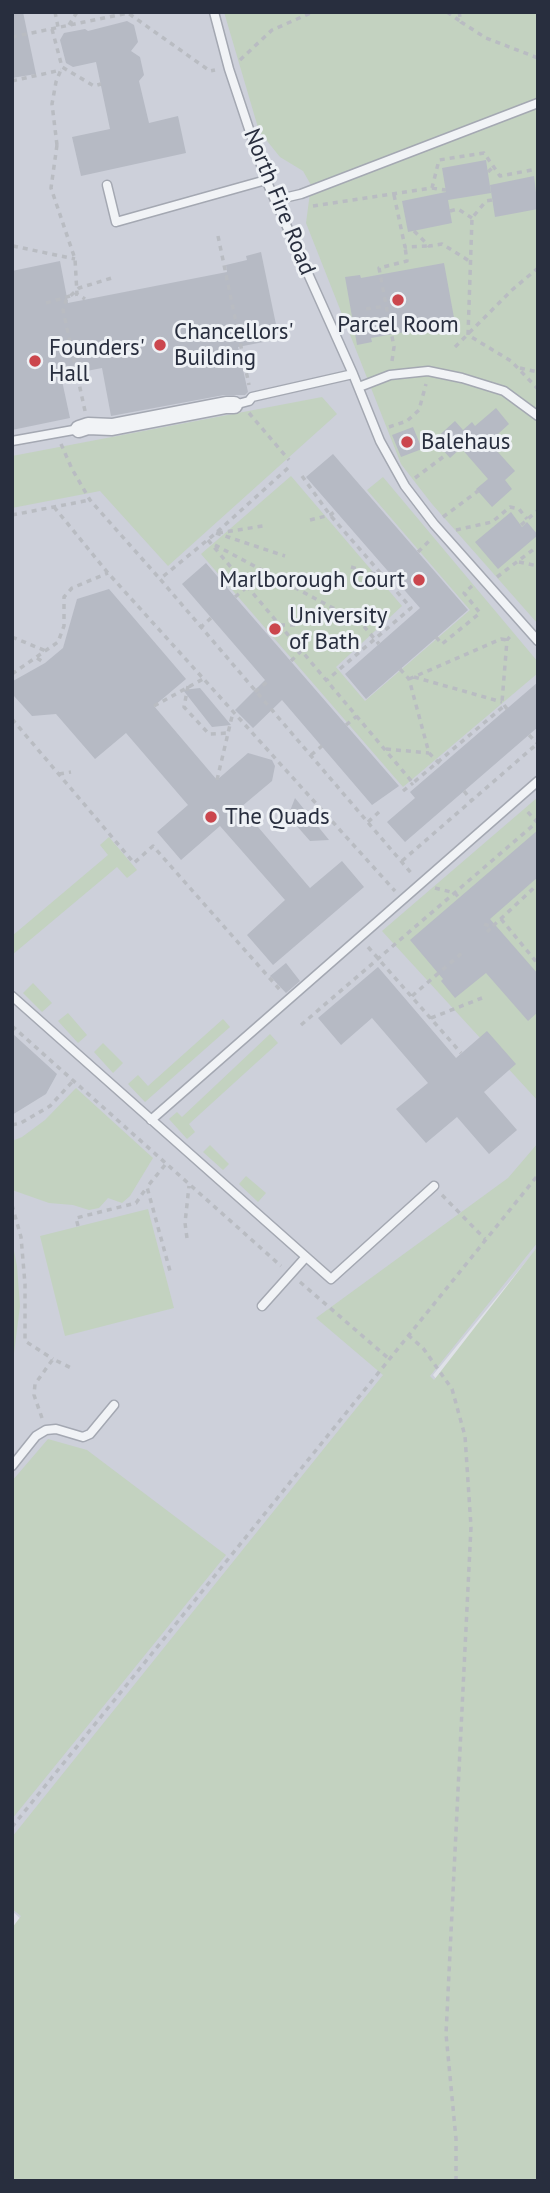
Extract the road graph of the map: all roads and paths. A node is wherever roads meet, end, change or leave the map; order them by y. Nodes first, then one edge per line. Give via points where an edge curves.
1 (55, 12) edge
2 (77, 12) edge
3 (214, 12) edge
4 (313, 12) edge
5 (447, 12) edge
6 (459, 12) edge
7 (461, 22) junction
8 (69, 25) junction
9 (58, 28) junction
10 (52, 29) junction
11 (12, 37) edge
12 (538, 58) edge
13 (62, 68) junction
14 (229, 69) junction
15 (12, 81) edge
16 (101, 84) dead end
17 (538, 103) edge
18 (494, 166) junction
19 (537, 170) edge
20 (488, 172) dead end
21 (266, 180) junction
22 (107, 185) dead end
23 (432, 188) junction
24 (446, 190) dead end
25 (394, 195) junction
26 (275, 200) junction
27 (492, 200) dead end
28 (278, 211) junction
29 (450, 211) dead end
30 (472, 218) junction
31 (414, 231) dead end
32 (218, 236) dead end
33 (13, 246) edge
34 (429, 246) junction
35 (405, 247) junction
36 (75, 259) junction
37 (471, 262) junction
38 (538, 268) edge
39 (115, 277) dead end
40 (77, 294) junction
41 (85, 299) dead end
42 (46, 303) dead end
43 (386, 306) junction
44 (366, 309) dead end
45 (468, 335) junction
46 (394, 347) dead end
47 (455, 347) dead end
48 (518, 368) junction
49 (428, 371) junction
50 (538, 372) edge
51 (353, 374) junction
52 (359, 387) junction
53 (538, 389) edge
54 (252, 397) junction
55 (238, 404) junction
56 (538, 416) edge
57 (84, 427) junction
58 (56, 432) junction
59 (376, 432) junction
60 (12, 441) edge
61 (380, 441) junction
62 (374, 449) dead end
63 (447, 454) dead end
64 (289, 460) dead end
65 (288, 468) dead end
66 (302, 476) dead end
67 (405, 486) junction
68 (478, 491) dead end
69 (90, 500) junction
70 (54, 507) junction
71 (335, 510) dead end
72 (538, 510) edge
73 (12, 515) edge
74 (331, 515) junction
75 (527, 519) junction
76 (310, 520) dead end
77 (434, 524) junction
78 (521, 525) dead end
79 (263, 526) dead end
80 (216, 533) junction
81 (442, 533) junction
82 (209, 541) junction
83 (538, 546) edge
84 (285, 556) dead end
85 (519, 562) junction
86 (538, 566) edge
87 (351, 567) dead end
88 (108, 573) junction
89 (392, 575) dead end
90 (385, 578) junction
91 (160, 579) junction
92 (484, 581) junction
93 (248, 586) junction
94 (235, 597) dead end
95 (411, 608) junction
96 (416, 612) dead end
97 (211, 618) dead end
98 (361, 623) junction
99 (521, 623) junction
100 (351, 624) dead end
101 (280, 625) junction
102 (300, 625) dead end
103 (200, 628) junction
104 (436, 636) dead end
105 (12, 637) edge
106 (375, 639) junction
107 (507, 640) junction
108 (538, 641) edge
109 (379, 644) dead end
110 (302, 651) junction
111 (46, 652) junction
112 (37, 658) junction
113 (291, 661) dead end
114 (45, 663) dead end
115 (400, 669) dead end
116 (12, 674) edge
117 (203, 678) junction
118 (412, 678) junction
119 (327, 681) junction
120 (267, 682) dead end
121 (188, 686) junction
122 (256, 692) junction
123 (504, 705) junction
124 (154, 706) dead end
125 (233, 712) junction
126 (357, 716) junction
127 (12, 719) edge
128 (346, 725) dead end
129 (228, 733) junction
130 (529, 735) dead end
131 (537, 743) edge
132 (321, 746) dead end
133 (385, 749) junction
134 (429, 753) junction
135 (310, 755) junction
136 (440, 764) junction
137 (71, 772) dead end
138 (59, 774) junction
139 (217, 780) dead end
140 (538, 781) edge
141 (413, 783) junction
142 (403, 791) dead end
143 (464, 791) dead end
144 (472, 801) junction
145 (523, 807) dead end
146 (379, 812) dead end
147 (368, 822) junction
148 (402, 860) junction
149 (424, 882) junction
150 (538, 884) edge
151 (455, 894) junction
152 (460, 899) dead end
153 (403, 900) junction
154 (500, 919) junction
155 (484, 924) dead end
156 (492, 927) junction
157 (487, 932) dead end
158 (360, 937) junction
159 (461, 953) dead end
160 (379, 959) junction
161 (538, 964) edge
162 (12, 996) edge
163 (412, 996) junction
164 (482, 998) dead end
165 (289, 1000) junction
166 (431, 1018) junction
167 (301, 1025) dead end
168 (12, 1026) edge
169 (461, 1053) dead end
170 (74, 1081) junction
171 (151, 1121) junction
172 (12, 1125) edge
173 (165, 1164) junction
174 (538, 1175) edge
175 (190, 1186) junction
176 (433, 1186) joint
177 (148, 1187) junction
178 (12, 1205) edge
179 (78, 1226) dead end
180 (187, 1238) dead end
181 (485, 1239) junction
182 (305, 1258) junction
183 (166, 1271) dead end
184 (291, 1275) junction
185 (262, 1306) dead end
186 (408, 1335) junction
187 (388, 1358) junction
188 (53, 1359) junction
189 (71, 1368) dead end
190 (114, 1405) dead end
191 (46, 1430) junction
192 (12, 1466) edge
193 (12, 1827) edge
194 (456, 2181) edge

1 - 9 path
2 - 8 path
3 - 14 lane, North Fire Road
4 - 14 path via 272,30
5 - 7 path
6 - 7 path
7 - 12 path via 486,38
8 - 9 path
8 - 14 path via 128,13 210,71
9 - 10 path
10 - 11 path
10 - 13 path
13 - 15 path
13 - 16 path via 94,86
13 - 36 path, bridge via 52,104 57,145 51,188
14 - 21 lane, North Fire Road
17 - 26 lane
18 - 19 path via 500,176
18 - 20 path
18 - 23 path via 484,153 439,160
21 - 22 lane via 116,222
21 - 26 lane, North Fire Road
23 - 24 path
23 - 25 path
25 - 28 path
25 - 35 path
26 - 28 lane, North Fire Road
27 - 30 path
28 - 51 lane, North Fire Road
29 - 30 path via 458,209
30 - 37 path
31 - 34 path
32 - 54 path
33 - 36 path
34 - 35 path
34 - 37 path via 442,244
35 - 43 path via 407,261 379,268
36 - 40 path, bridge
37 - 45 path
38 - 45 path
39 - 57 path via 79,288 62,310
40 - 41 path, bridge
40 - 42 path, bridge
43 - 44 path
43 - 46 path
45 - 47 path
45 - 48 path
48 - 50 path
48 - 53 path
49 - 52 lane via 390,375
49 - 56 lane via 504,391
49 - 59 path via 419,410 407,421
51 - 52 lane, North Fire Road
51 - 54 lane
52 - 59 lane, North Fire Road
54 - 55 lane
55 - 57 street via 112,427
55 - 64 path
57 - 58 lane
58 - 60 lane
58 - 69 path
59 - 61 lane, North Fire Road
61 - 62 lane
61 - 67 lane, North Fire Road
63 - 67 path
65 - 80 path
66 - 74 path
67 - 77 lane, North Fire Road
68 - 77 path
69 - 70 path
69 - 91 path
70 - 73 path
70 - 88 path
71 - 74 path
72 - 75 path
74 - 76 path
74 - 90 path
75 - 78 path
75 - 81 path via 519,509 510,507 492,522
77 - 81 lane, North Fire Road
79 - 80 path
80 - 82 path
80 - 84 path
81 - 92 lane, North Fire Road
82 - 91 path
82 - 93 path
82 - 98 path
83 - 85 path
85 - 86 path
85 - 92 path
87 - 90 path
88 - 111 path via 72,588 64,597 64,626 58,642
88 - 117 path
89 - 90 path
90 - 95 path
91 - 103 path
92 - 99 lane, North Fire Road
92 - 104 path via 464,593 480,613 442,644
93 - 94 path
93 - 101 path
95 - 96 path
95 - 106 path
97 - 103 path
98 - 100 path
98 - 106 path
99 - 107 path
99 - 108 lane, North Fire Road
101 - 102 path
101 - 110 path
103 - 122 path
105 - 111 path
106 - 109 path
106 - 119 path
107 - 118 path
107 - 123 path
110 - 113 path
110 - 119 path
111 - 112 path
112 - 114 path
112 - 116 path
115 - 118 path
117 - 121 path
117 - 125 path
118 - 123 path
118 - 134 path
119 - 126 path
120 - 122 path
121 - 124 path
121 - 129 path via 184,707 209,734
122 - 135 path
123 - 136 path
125 - 129 path
125 - 153 path
126 - 128 path
126 - 133 path
127 - 138 path
129 - 139 path
130 - 131 path
131 - 144 path
132 - 135 path
133 - 134 path
133 - 141 path
134 - 136 path
135 - 147 path
136 - 141 path
137 - 138 path
138 - 165 path via 134,863 153,846
140 - 149 lane
141 - 142 path
143 - 144 path
144 - 148 path
145 - 151 path via 537,822
146 - 147 path
147 - 148 path
148 - 149 path
149 - 151 path via 437,891
149 - 153 lane
150 - 154 path
151 - 152 path
151 - 160 path
153 - 158 lane
154 - 156 path
154 - 161 path
155 - 156 path
156 - 157 path
158 - 160 path
158 - 165 lane
159 - 163 path
160 - 163 path
160 - 167 path
162 - 171 lane
163 - 166 path
164 - 166 path
165 - 171 lane
166 - 169 path
168 - 170 path
170 - 172 path via 50,1106
170 - 173 path
171 - 182 lane
173 - 175 path
173 - 177 path
174 - 181 path
175 - 180 path
175 - 184 path
176 - 181 path
176 - 182 lane via 331,1279
177 - 179 path via 136,1203 76,1218
177 - 183 path via 170,1271
178 - 188 path via 25,1284 25,1341
181 - 186 path
182 - 184 lane
184 - 185 lane
184 - 187 path
186 - 187 path
186 - 194 path via 452,1389 465,1436 471,1527 446,2034
187 - 193 path
188 - 189 path
188 - 191 path via 34,1389
190 - 191 lane via 83,1437
191 - 192 lane

